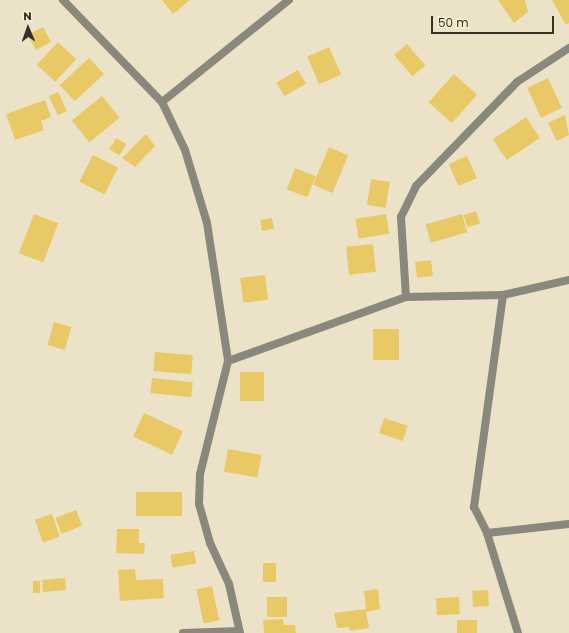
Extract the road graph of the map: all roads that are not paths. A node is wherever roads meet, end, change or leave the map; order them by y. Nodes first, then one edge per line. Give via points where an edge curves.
1 (63, 0) edge
2 (289, 0) edge
3 (569, 48) edge
4 (162, 102) junction
5 (569, 280) edge
6 (503, 295) junction
7 (406, 297) junction
8 (228, 361) junction
9 (569, 524) edge
10 (486, 533) junction
11 (239, 632) edge
12 (183, 633) edge
13 (518, 633) edge

1 - 4 street
2 - 4 street
3 - 7 street via 517,82 416,186 402,217
4 - 8 street via 185,150 207,223
5 - 6 street
6 - 7 street
6 - 10 street via 474,489 474,507
7 - 8 street
8 - 11 street via 200,474 199,504 210,544 229,584
9 - 10 street
10 - 13 street
11 - 12 street

